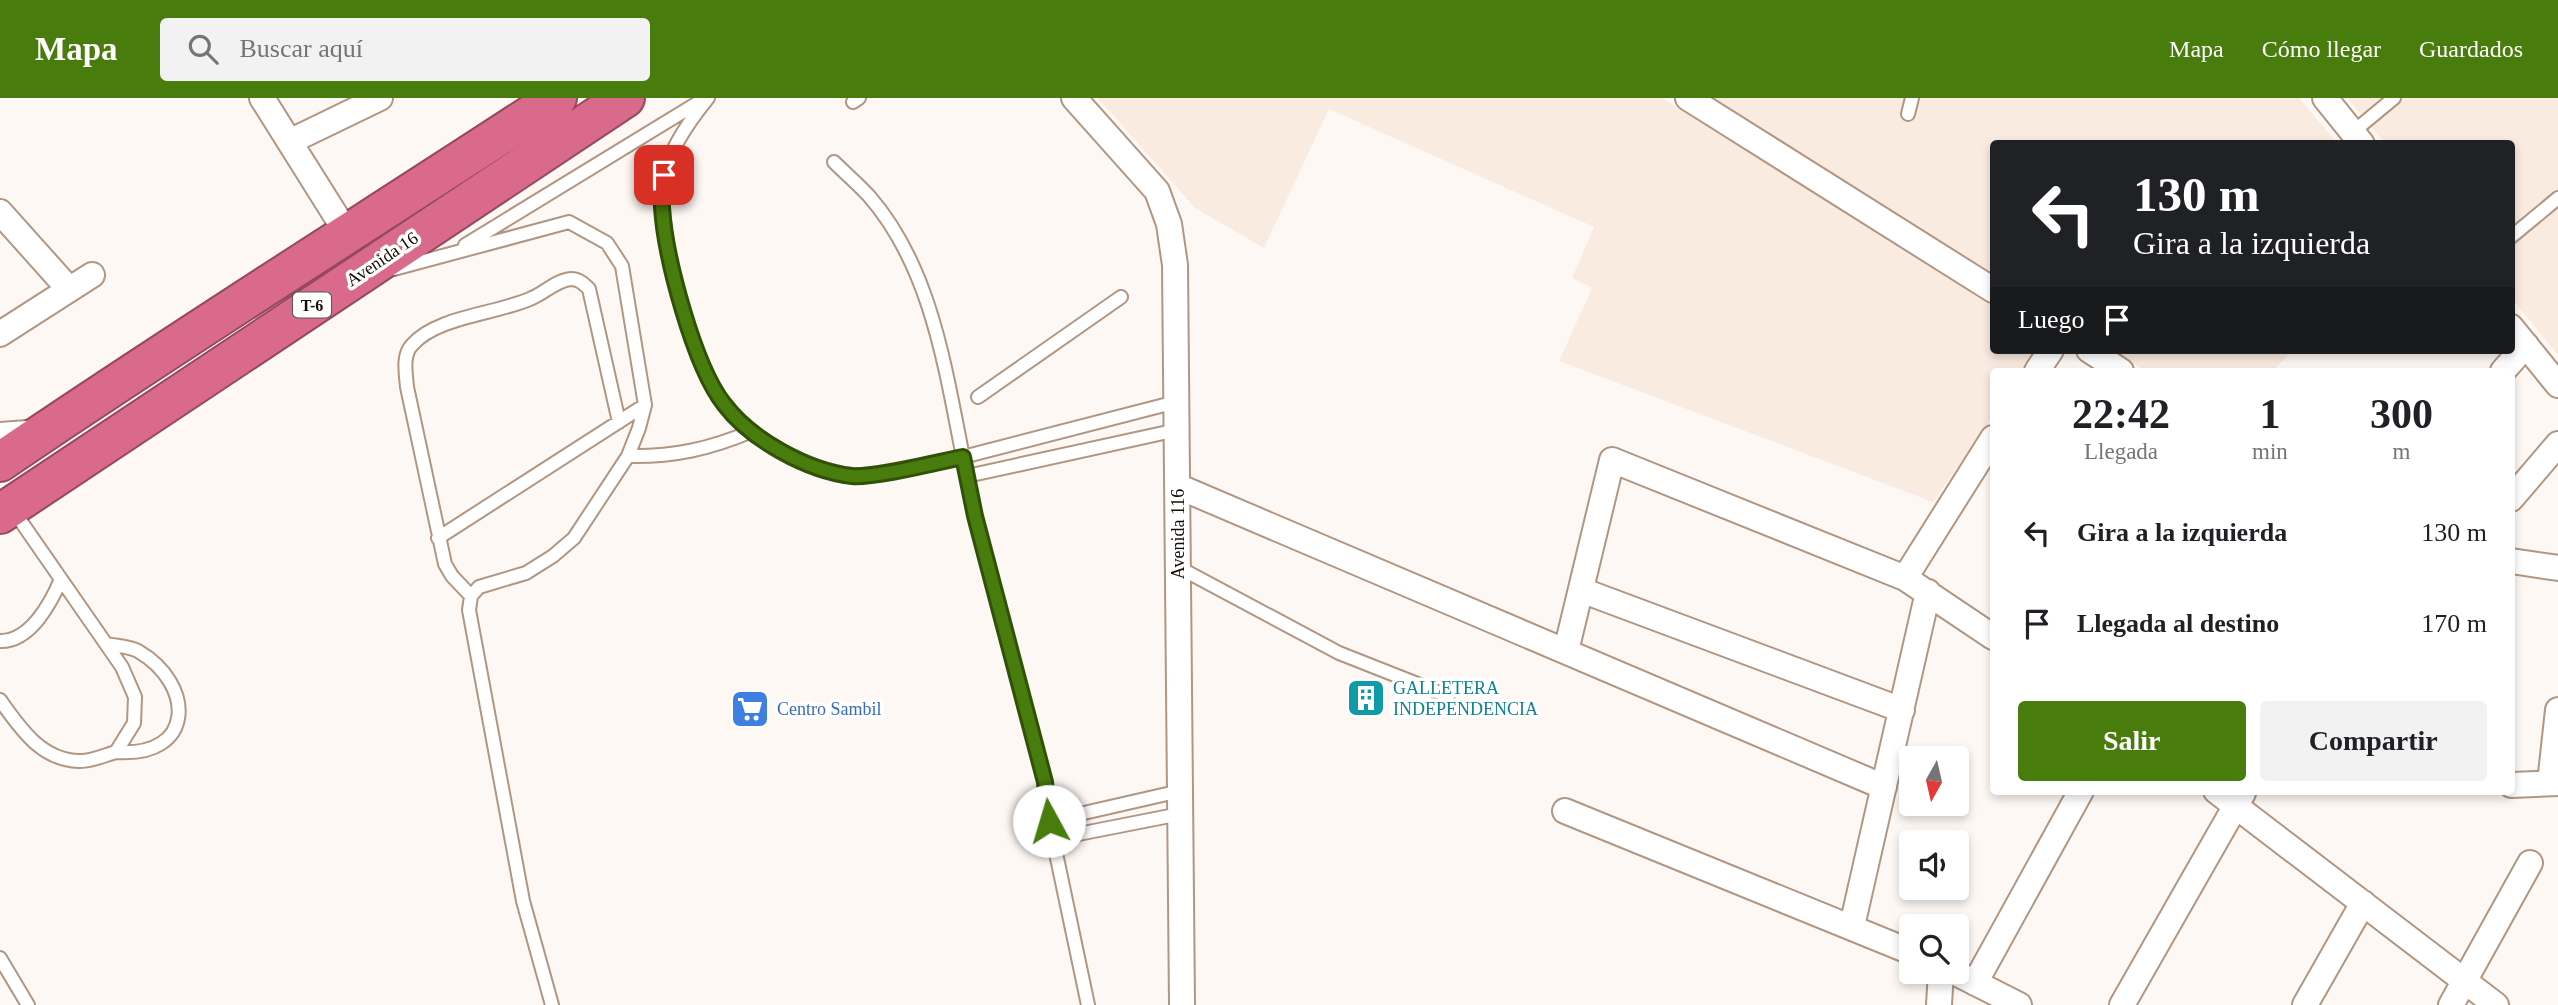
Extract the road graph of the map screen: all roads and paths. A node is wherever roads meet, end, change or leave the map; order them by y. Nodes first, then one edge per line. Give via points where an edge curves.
1 (262, 98) edge
2 (380, 98) edge
3 (556, 98) edge
4 (625, 98) edge
5 (707, 98) edge
6 (1074, 98) edge
7 (1688, 98) edge
8 (1912, 98) edge
9 (2325, 98) edge
10 (2394, 98) edge
11 (1908, 114) dead end
12 (2358, 138) edge
13 (291, 142) junction
14 (834, 162) dead end
15 (2558, 198) edge
16 (0, 212) edge
17 (2515, 234) edge
18 (348, 235) junction
19 (450, 254) junction
20 (92, 275) dead end
21 (347, 282) junction
22 (68, 288) junction
23 (1990, 288) edge
24 (1121, 297) dead end
25 (0, 334) edge
26 (2519, 336) edge
27 (2095, 354) edge
28 (2117, 368) edge
29 (2558, 385) edge
30 (978, 397) dead end
31 (1176, 402) junction
32 (645, 405) junction
33 (619, 422) junction
34 (1177, 429) junction
35 (752, 431) junction
36 (45, 432) junction
37 (0, 435) edge
38 (2558, 444) edge
39 (1990, 452) edge
40 (628, 456) junction
41 (963, 457) junction
42 (0, 463) edge
43 (967, 476) junction
44 (1177, 486) junction
45 (2515, 494) edge
46 (5, 510) edge
47 (438, 538) junction
48 (2515, 562) edge
49 (1178, 567) junction
50 (2558, 568) edge
51 (1905, 578) junction
52 (61, 579) junction
53 (1581, 590) junction
54 (1928, 592) junction
55 (471, 596) junction
56 (1990, 635) edge
57 (0, 641) edge
58 (106, 644) junction
59 (1566, 651) junction
60 (1448, 696) dead end
61 (0, 700) edge
62 (1902, 710) junction
63 (2558, 710) edge
64 (116, 752) junction
65 (2554, 783) edge
66 (2515, 785) edge
67 (1884, 787) junction
68 (2079, 795) edge
69 (2240, 798) edge
70 (1180, 802) junction
71 (1566, 811) dead end
72 (1049, 821) junction
73 (1052, 839) junction
74 (2530, 863) dead end
75 (2363, 903) junction
76 (1852, 926) junction
77 (1899, 947) edge
78 (0, 958) edge
79 (1969, 980) edge
80 (2464, 980) junction
81 (1975, 983) junction
82 (1940, 984) edge
83 (28, 1005) edge
84 (552, 1005) edge
85 (1088, 1005) edge
86 (1182, 1005) edge
87 (1939, 1005) edge
88 (2019, 1005) edge
89 (2122, 1005) edge
90 (2305, 1005) edge
91 (2451, 1005) edge
92 (2496, 1005) edge

1 - 13 street
2 - 13 street
3 - 18 highway, T-6
4 - 21 highway, Avenida 16 / T-6
5 - 19 lane
5 - 35 lane via 676,145 664,175 662,206 689,326 715,391
6 - 31 street, Avenida 116 via 1157,191 1169,224 1175,265
7 - 23 street
8 - 11 lane
9 - 12 street
10 - 12 lane
13 - 18 street
14 - 41 lane via 869,195 917,274 933,311
15 - 17 lane
16 - 22 street
18 - 36 highway, T-6 via 167,348
19 - 21 lane
19 - 32 lane via 569,222 607,243 622,266
20 - 22 street
21 - 46 highway, Avenida 16 / T-6
22 - 25 street
24 - 30 lane
26 - 29 street
27 - 28 street
31 - 34 street, Avenida 116
31 - 41 lane
32 - 33 lane
32 - 40 lane
33 - 47 lane
33 - 47 lane via 589,289 581,282 561,282 532,299 426,334 410,346 405,362
34 - 43 lane
34 - 44 street, Avenida 116
35 - 40 lane via 716,446 667,457
35 - 41 lane via 827,471 855,476
36 - 37 street
36 - 42 highway, T-6
38 - 45 street
39 - 51 street
40 - 55 lane via 574,538 526,573 479,587
41 - 43 lane
43 - 72 lane via 1045,782
44 - 49 street, Avenida 116
44 - 59 street
46 - 52 lane
47 - 55 lane via 452,576
48 - 50 street
49 - 60 lane via 1339,653
49 - 70 street, Avenida 116
51 - 53 street via 1612,460
51 - 54 street
52 - 57 lane via 52,602 36,622 9,641
52 - 58 lane
53 - 59 street
53 - 62 street
54 - 56 street
54 - 62 street
55 - 84 lane via 469,610 520,887
58 - 64 lane via 135,697 134,723
58 - 64 lane via 136,650 159,667 181,715 179,726 159,745 138,754
59 - 67 street
61 - 64 lane via 28,738 50,754 80,761
62 - 67 street
63 - 65 street
65 - 66 street
67 - 76 street
68 - 81 street
69 - 75 street
69 - 89 street
70 - 72 lane
70 - 73 lane
70 - 86 street, Avenida 116
71 - 76 street
72 - 73 lane
73 - 85 lane
74 - 80 street
75 - 80 street
75 - 90 street
76 - 77 street
78 - 83 lane
79 - 81 street
80 - 91 street
80 - 92 street
81 - 88 street
82 - 87 street

